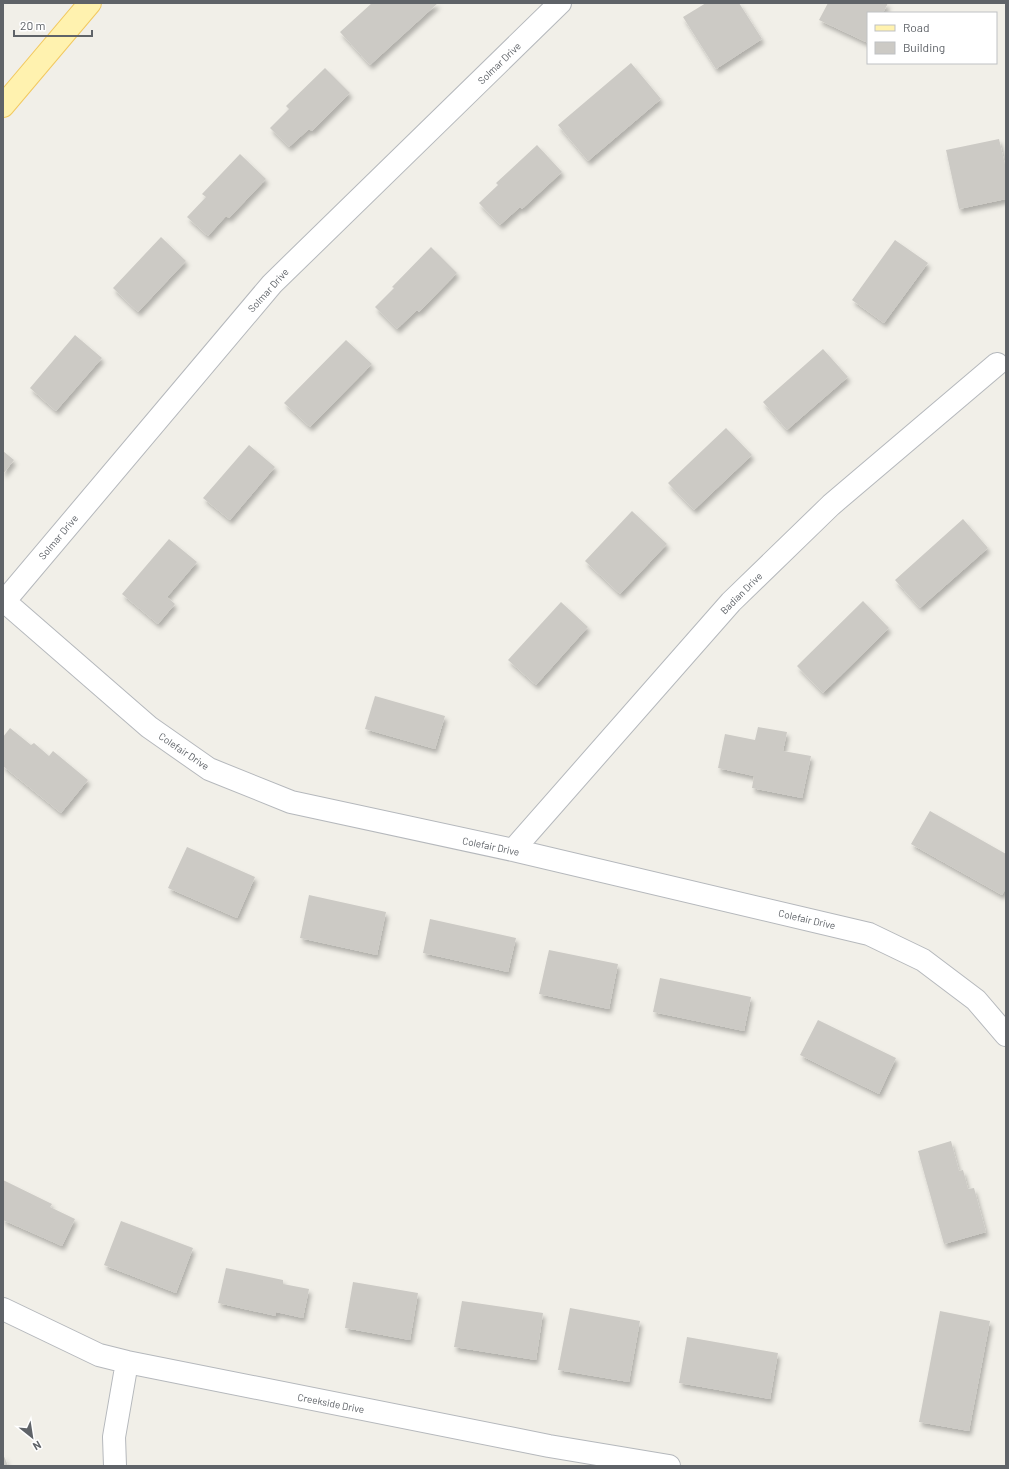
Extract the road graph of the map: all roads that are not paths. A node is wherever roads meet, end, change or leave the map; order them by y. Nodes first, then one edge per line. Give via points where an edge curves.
1 (90, 3) edge
2 (560, 3) edge
3 (3, 106) edge
4 (997, 364) dead end
5 (3, 601) edge
6 (513, 850) junction
7 (1006, 1035) edge
8 (3, 1309) edge
9 (127, 1362) junction
10 (114, 1466) edge
11 (669, 1466) edge

1 - 3 main road
2 - 5 street, Solmar Drive via 272,284
4 - 6 street, Badian Drive via 831,505 731,602
5 - 6 street, Colefair Drive via 148,727 209,769 291,802
6 - 7 street, Colefair Drive via 869,934 923,960 976,1000
8 - 9 street, Creekside Drive via 99,1355
9 - 10 street via 114,1437
9 - 11 street, Creekside Drive via 549,1446

